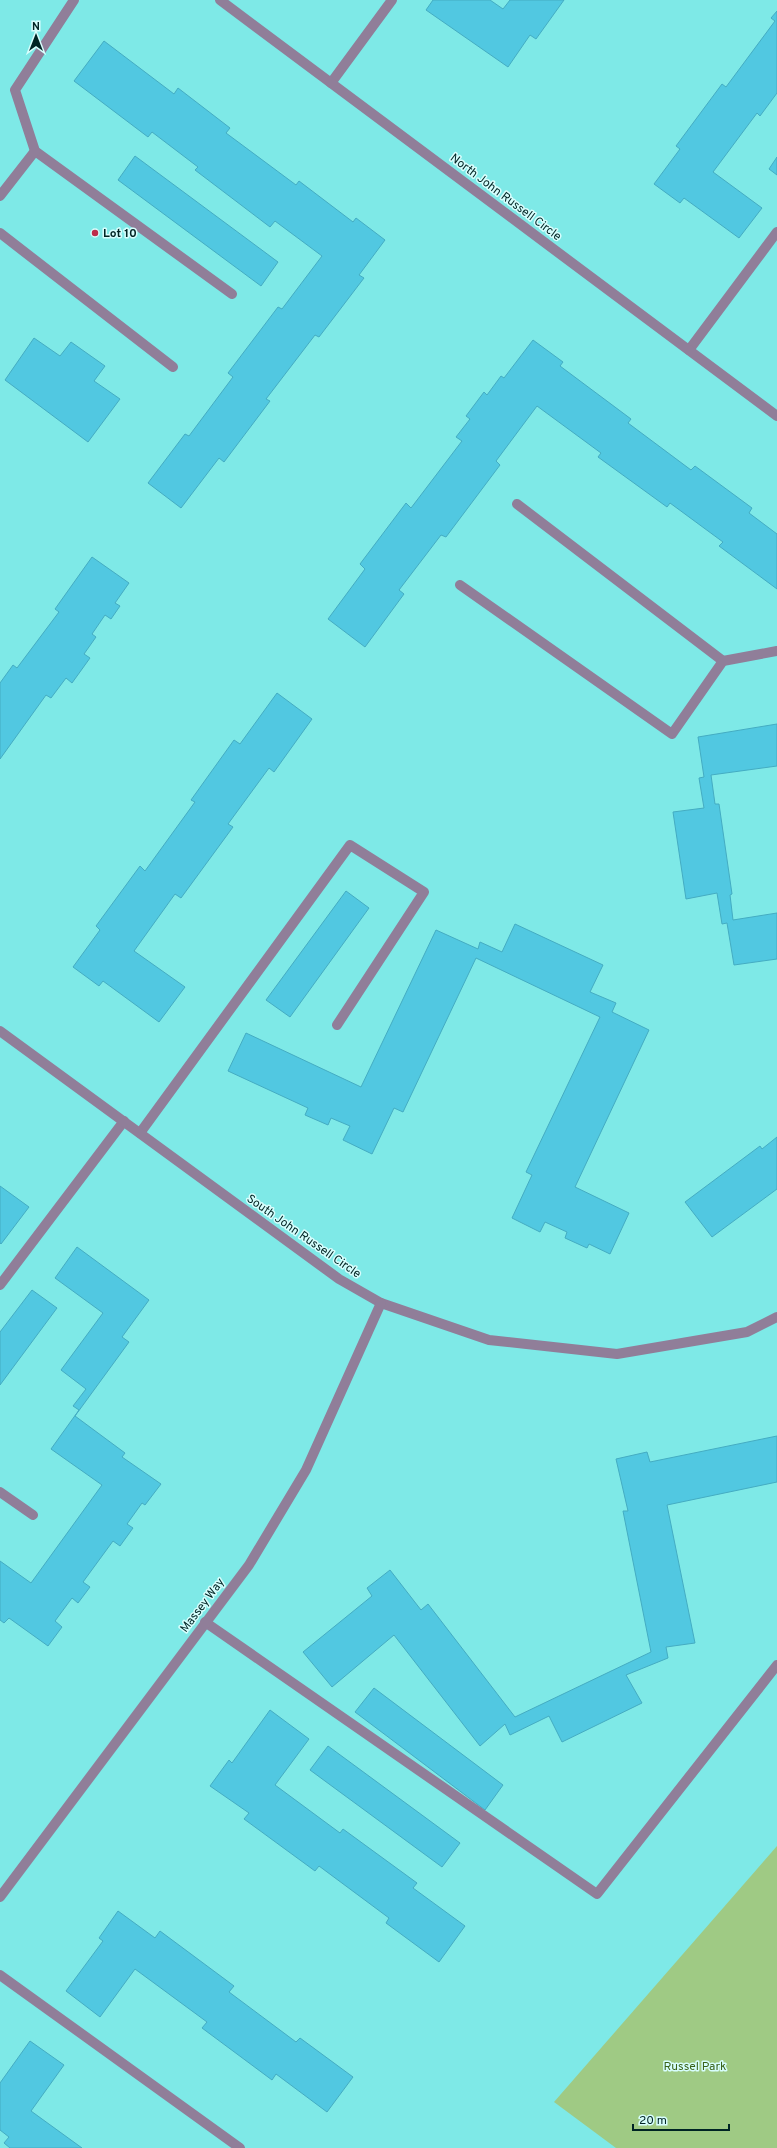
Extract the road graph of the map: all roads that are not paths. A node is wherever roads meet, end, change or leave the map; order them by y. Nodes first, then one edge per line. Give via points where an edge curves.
1 (74, 0) edge
2 (220, 0) edge
3 (392, 0) edge
4 (331, 83) junction
5 (35, 151) junction
6 (0, 196) edge
7 (777, 232) edge
8 (0, 233) edge
9 (232, 294) dead end
10 (689, 350) junction
11 (173, 367) dead end
12 (777, 416) edge
13 (517, 504) dead end
14 (460, 585) dead end
15 (777, 651) edge
16 (723, 662) junction
17 (337, 1025) dead end
18 (0, 1031) edge
19 (124, 1121) junction
20 (140, 1133) junction
21 (0, 1285) edge
22 (381, 1303) junction
23 (777, 1317) edge
24 (0, 1492) edge
25 (33, 1515) dead end
26 (206, 1622) junction
27 (777, 1665) edge
28 (0, 1897) edge
29 (0, 1975) edge
30 (240, 2148) edge

1 - 5 street via 15,90
2 - 4 street, North John Russell Circle
3 - 4 street
4 - 10 street, North John Russell Circle
5 - 6 street
5 - 9 street
7 - 10 street
8 - 11 street
10 - 12 street, North John Russell Circle
13 - 16 street
14 - 16 street via 672,734
15 - 16 street
17 - 20 street via 424,892 350,845
18 - 19 street, South John Russell Circle
19 - 20 street, South John Russell Circle
19 - 21 street
20 - 22 street, South John Russell Circle via 339,1279
22 - 23 street, South John Russell Circle via 489,1340 617,1354 747,1332
22 - 26 street, Massey Way via 306,1470 249,1565
24 - 25 street
26 - 27 street via 597,1894
26 - 28 street, Massey Way
29 - 30 street

